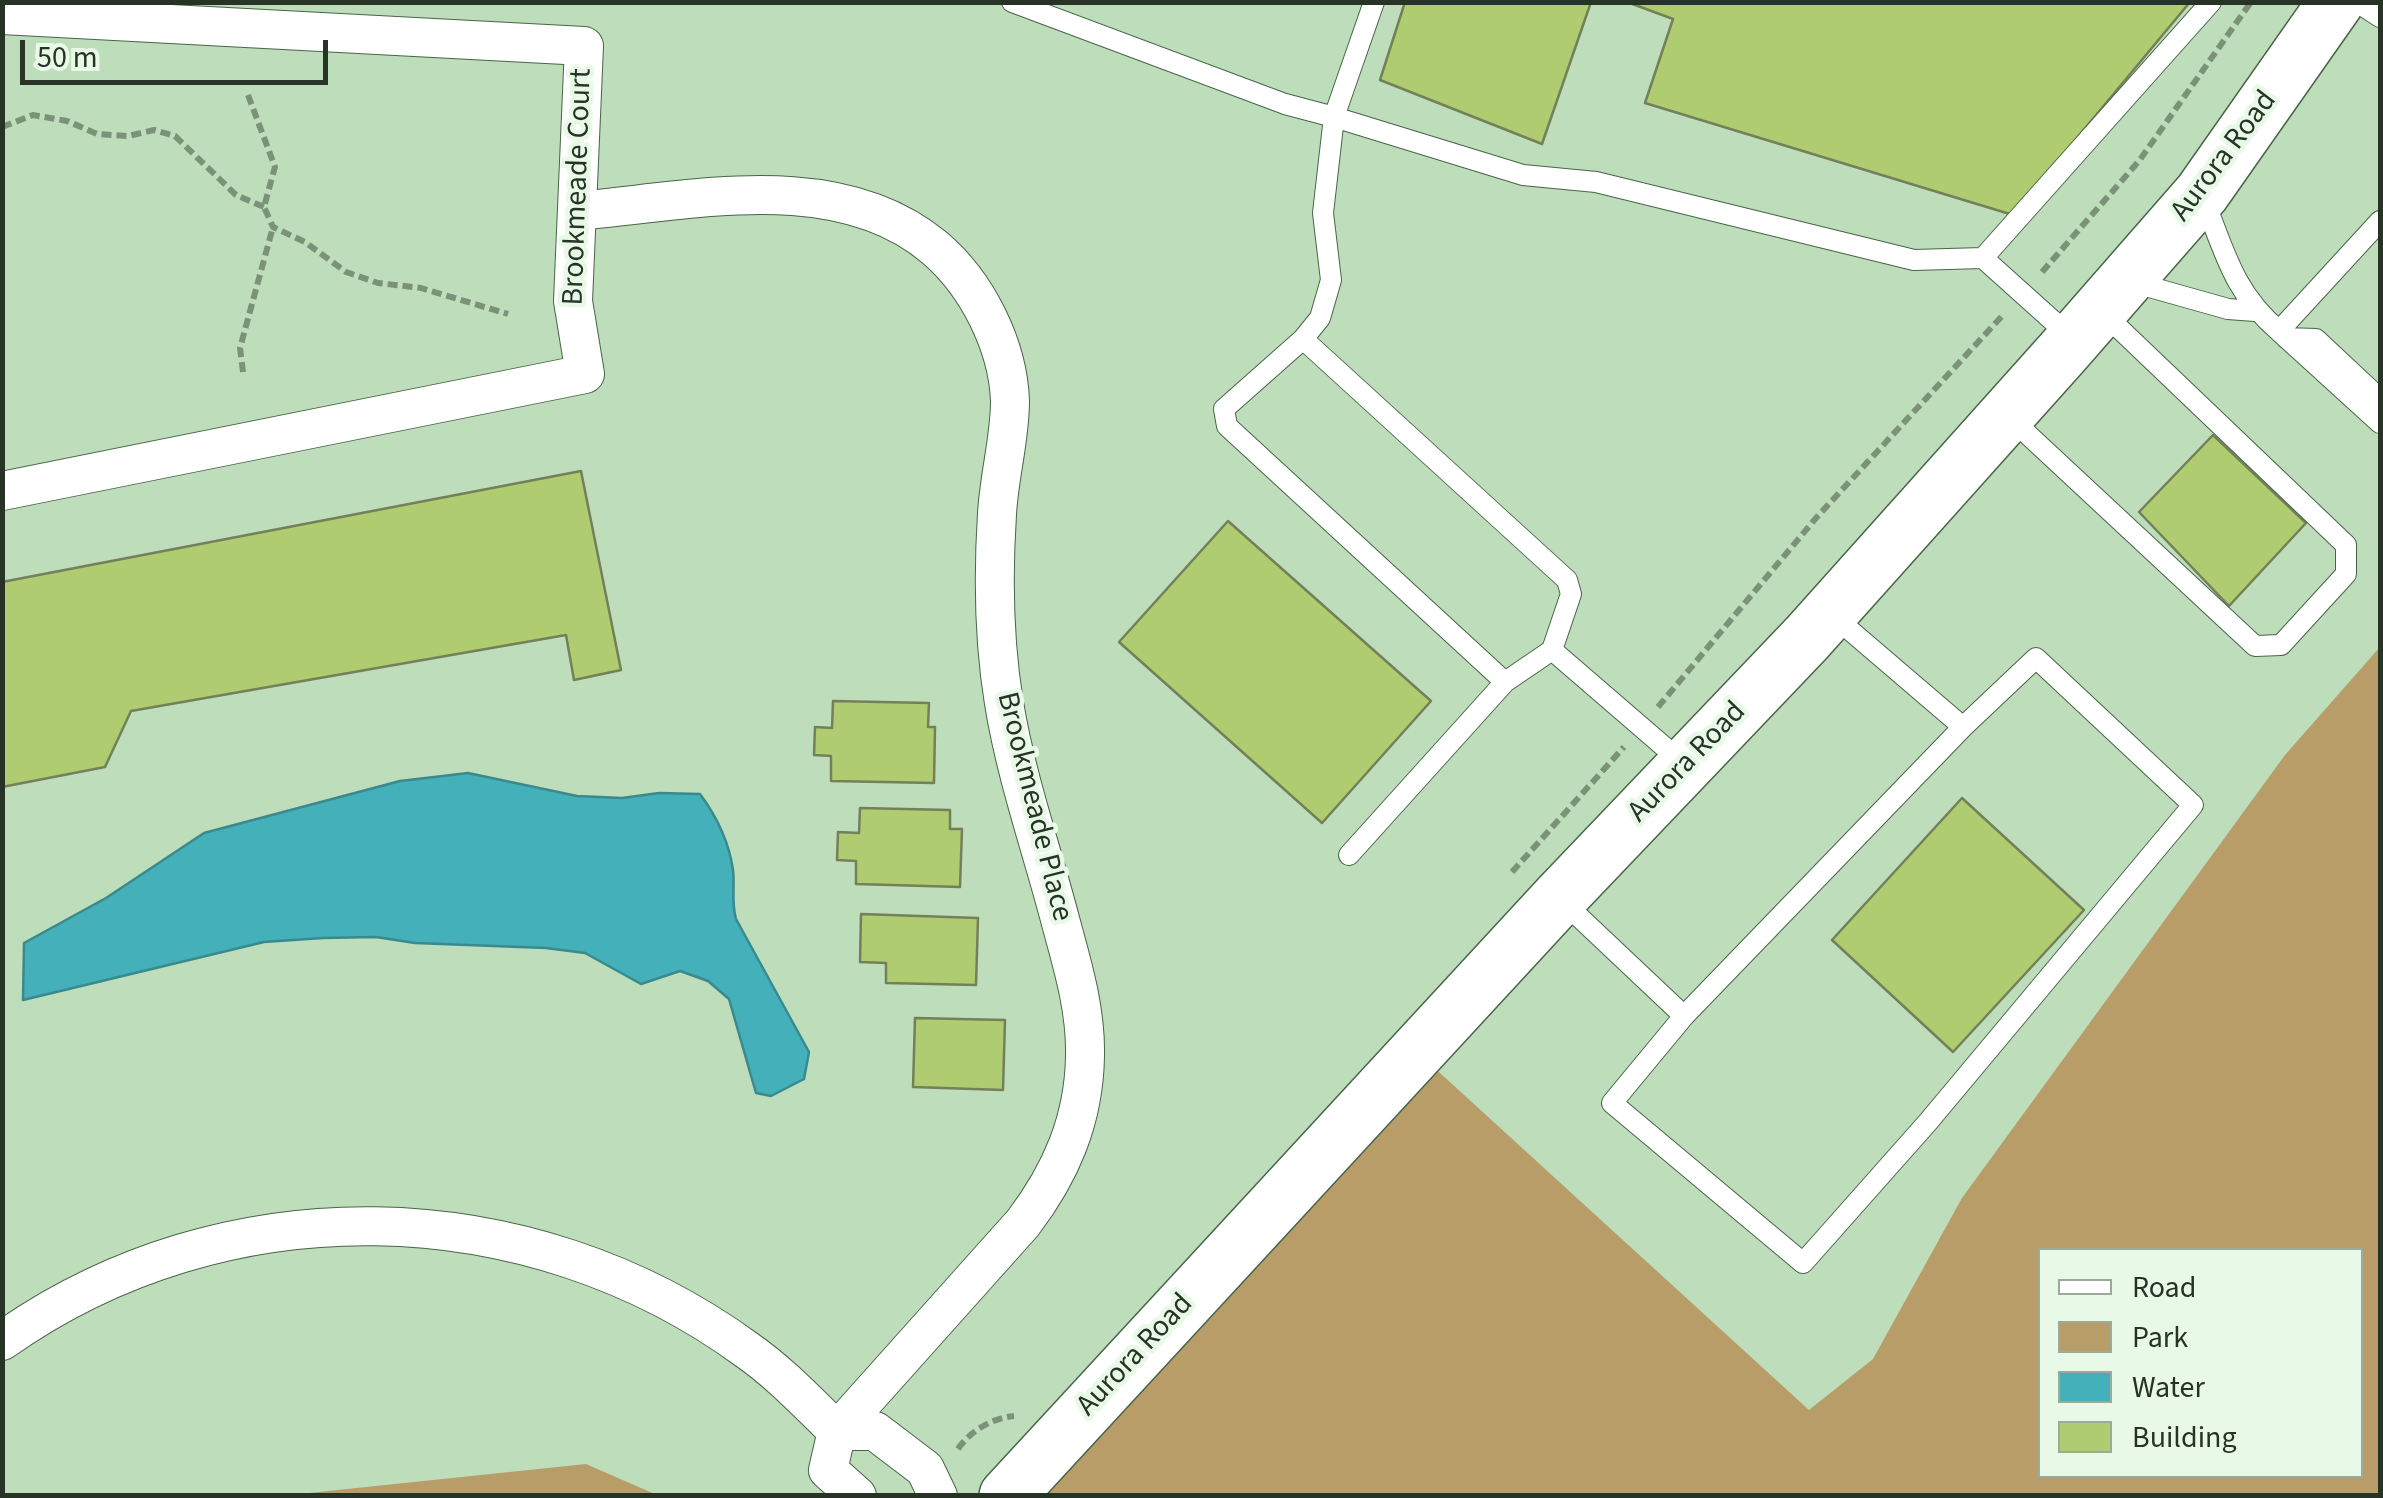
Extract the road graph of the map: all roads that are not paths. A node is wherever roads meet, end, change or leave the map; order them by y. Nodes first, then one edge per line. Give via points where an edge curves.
1 (1012, 2) edge
2 (1374, 2) edge
3 (2211, 2) edge
4 (2336, 2) edge
5 (2358, 2) edge
6 (2, 15) edge
7 (2380, 17) edge
8 (1334, 117) junction
9 (2202, 193) junction
10 (577, 211) junction
11 (2380, 221) edge
12 (1982, 258) junction
13 (2100, 310) junction
14 (2255, 311) junction
15 (2283, 335) junction
16 (1303, 339) junction
17 (2380, 399) edge
18 (2006, 415) junction
19 (2380, 423) edge
20 (2, 491) edge
21 (1830, 612) junction
22 (1552, 650) junction
23 (1505, 682) junction
24 (1964, 727) junction
25 (1686, 765) junction
26 (1350, 856) dead end
27 (1559, 898) junction
28 (1684, 1016) junction
29 (2, 1341) edge
30 (837, 1431) junction
31 (857, 1496) edge
32 (938, 1496) edge
33 (1008, 1496) edge

1 - 8 lane
2 - 8 lane
3 - 12 lane
4 - 9 main road, Aurora Road
5 - 7 lane
6 - 10 street, Brookmeade Court via 584,46
8 - 12 lane via 1523,175 1596,182 1914,260
8 - 16 lane via 1323,213 1330,280 1320,318
9 - 13 main road, Aurora Road
9 - 14 lane via 2236,281
10 - 20 street, Brookmeade Court via 573,302 585,374
10 - 30 street, Brookmeade Place via 781,194 873,212 915,233 954,268 992,325 1005,374 1010,398 995,546 1003,700 1082,1001 1082,1103 1067,1153 1040,1200
11 - 15 lane
12 - 13 lane via 2023,294
13 - 14 lane
13 - 18 main road, Aurora Road
13 - 18 lane via 2346,545 2346,574 2281,645 2255,646
14 - 15 lane
15 - 17 lane via 2316,338
15 - 19 lane
16 - 22 lane via 1567,580 1571,594
16 - 23 lane via 1224,409 1227,426
18 - 21 main road, Aurora Road
21 - 24 lane
21 - 25 main road, Aurora Road
22 - 23 lane
22 - 25 lane
23 - 26 lane
24 - 28 lane
24 - 28 lane via 2036,658 2193,805 1803,1264 1612,1102
25 - 27 main road, Aurora Road
27 - 28 lane
27 - 33 main road, Aurora Road
29 - 30 street via 69,1300 193,1250 322,1226 422,1228 562,1256 672,1303 748,1350
30 - 31 street via 828,1470
30 - 32 street via 875,1431 924,1469

